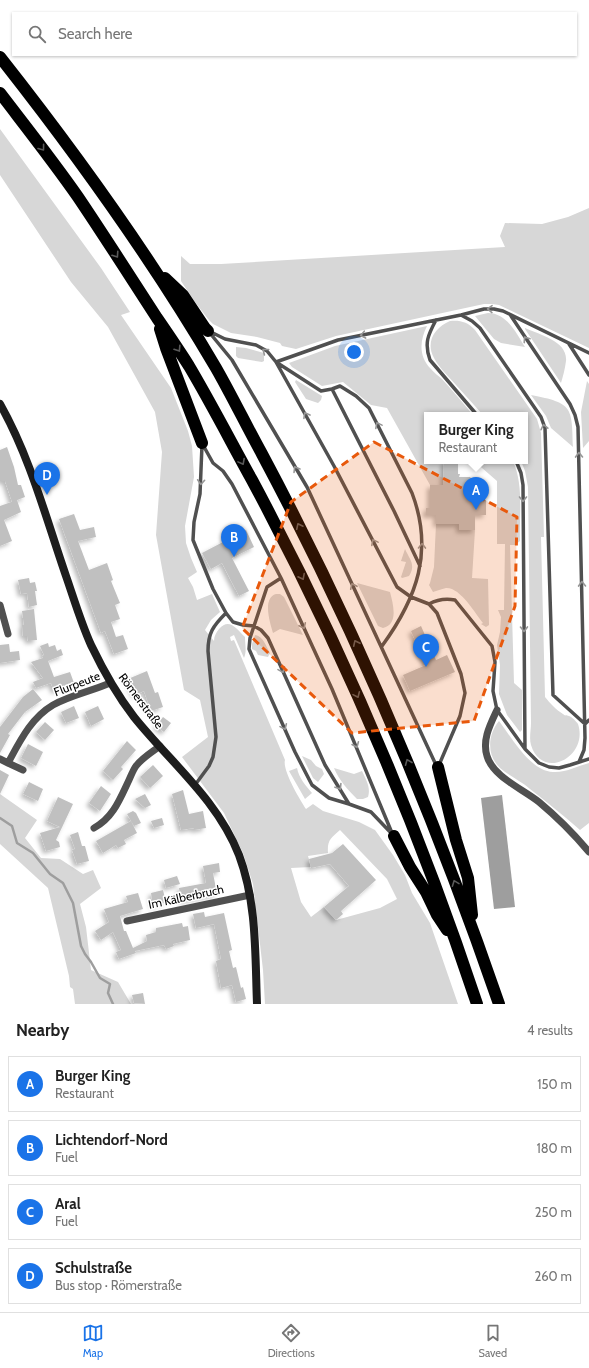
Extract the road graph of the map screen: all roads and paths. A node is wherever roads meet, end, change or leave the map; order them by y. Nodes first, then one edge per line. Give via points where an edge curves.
1 (0, 57) edge
2 (0, 93) edge
3 (150, 264) junction
4 (461, 315) junction
5 (510, 315) junction
6 (156, 317) junction
7 (436, 320) junction
8 (208, 331) junction
9 (568, 344) junction
10 (589, 353) edge
11 (276, 362) junction
12 (589, 374) edge
13 (332, 389) junction
14 (0, 404) edge
15 (475, 412) edge
16 (3, 415) edge
17 (202, 443) junction
18 (517, 464) edge
19 (420, 567) junction
20 (281, 578) junction
21 (411, 597) junction
22 (429, 604) junction
23 (0, 605) edge
24 (226, 613) junction
25 (254, 626) junction
26 (8, 634) dead end
27 (382, 646) junction
28 (110, 683) junction
29 (498, 710) junction
30 (589, 720) edge
31 (585, 724) junction
32 (160, 746) junction
33 (525, 749) junction
34 (0, 759) edge
35 (589, 759) edge
36 (579, 762) junction
37 (8, 763) junction
38 (438, 767) junction
39 (23, 770) dead end
40 (195, 785) junction
41 (349, 804) junction
42 (94, 828) dead end
43 (394, 836) junction
44 (589, 852) edge
45 (250, 895) junction
46 (127, 921) dead end
47 (474, 932) junction
48 (458, 946) junction
49 (257, 1004) edge
50 (478, 1004) edge
51 (499, 1004) edge

1 - 3 highway via 95,182
2 -> 6 highway via 77,196
3 - 8 highway via 183,295
47 -> 3 highway via 390,719 325,577 216,369
5 -> 4 lane via 494,309
4 - 7 lane
31 -> 4 lane via 553,695 545,428 542,417 480,328
5 - 9 lane
31 -> 5 lane via 578,427 570,404
6 - 17 highway
6 -> 48 highway via 188,366 234,447 334,642 406,810
7 -> 11 lane via 338,340
7 - 15 lane via 428,336 426,350 430,360
11 -> 8 lane via 267,350 256,345 225,339
27 -> 8 lane via 307,487 232,360
9 - 10 lane
9 - 12 lane
11 - 13 lane via 321,391
21 -> 11 lane via 397,587
13 - 19 lane
19 -> 13 lane via 422,547 417,506 400,469 369,408 340,386
14 - 16 street, Römerstraße
16 - 28 street, Römerstraße via 33,478 89,640
17 - 20 lane via 214,463 232,484
17 -> 24 lane via 200,494 193,540
18 -> 33 lane via 523,485
19 - 21 lane
20 - 25 lane via 267,587
20 -> 43 lane via 332,689
21 - 22 lane
21 - 27 lane
22 - 29 lane via 446,598 455,600 492,646 495,662 493,691
22 - 38 lane via 437,613 461,674 465,693 460,716
23 - 26 street
24 - 25 lane via 233,622
24 - 40 lane via 210,632 208,641 216,737 213,757
25 -> 41 lane via 268,638 325,765
25 -> 41 lane via 249,649 307,778 329,798
27 - 38 lane
28 - 32 street, Römerstraße via 134,717
28 - 37 street, Flurpeute via 52,705 28,729
29 - 33 lane
29 - 44 street via 488,729 485,743 490,762 497,772 538,802 574,834
30 - 31 lane
31 - 36 lane via 584,750
32 - 40 street, Römerstraße
32 - 42 street via 136,767 110,816
33 - 36 lane via 540,763 549,767 559,768
34 - 37 street
35 - 36 lane
37 - 39 street
38 - 47 highway via 468,878
40 - 45 street, Römerstraße via 220,817 239,856
41 - 43 lane via 371,812
43 - 48 highway via 436,915
45 - 46 street, Im Kälberbruch
45 - 49 street, Römerstraße via 255,926
47 - 51 highway
48 - 50 highway

